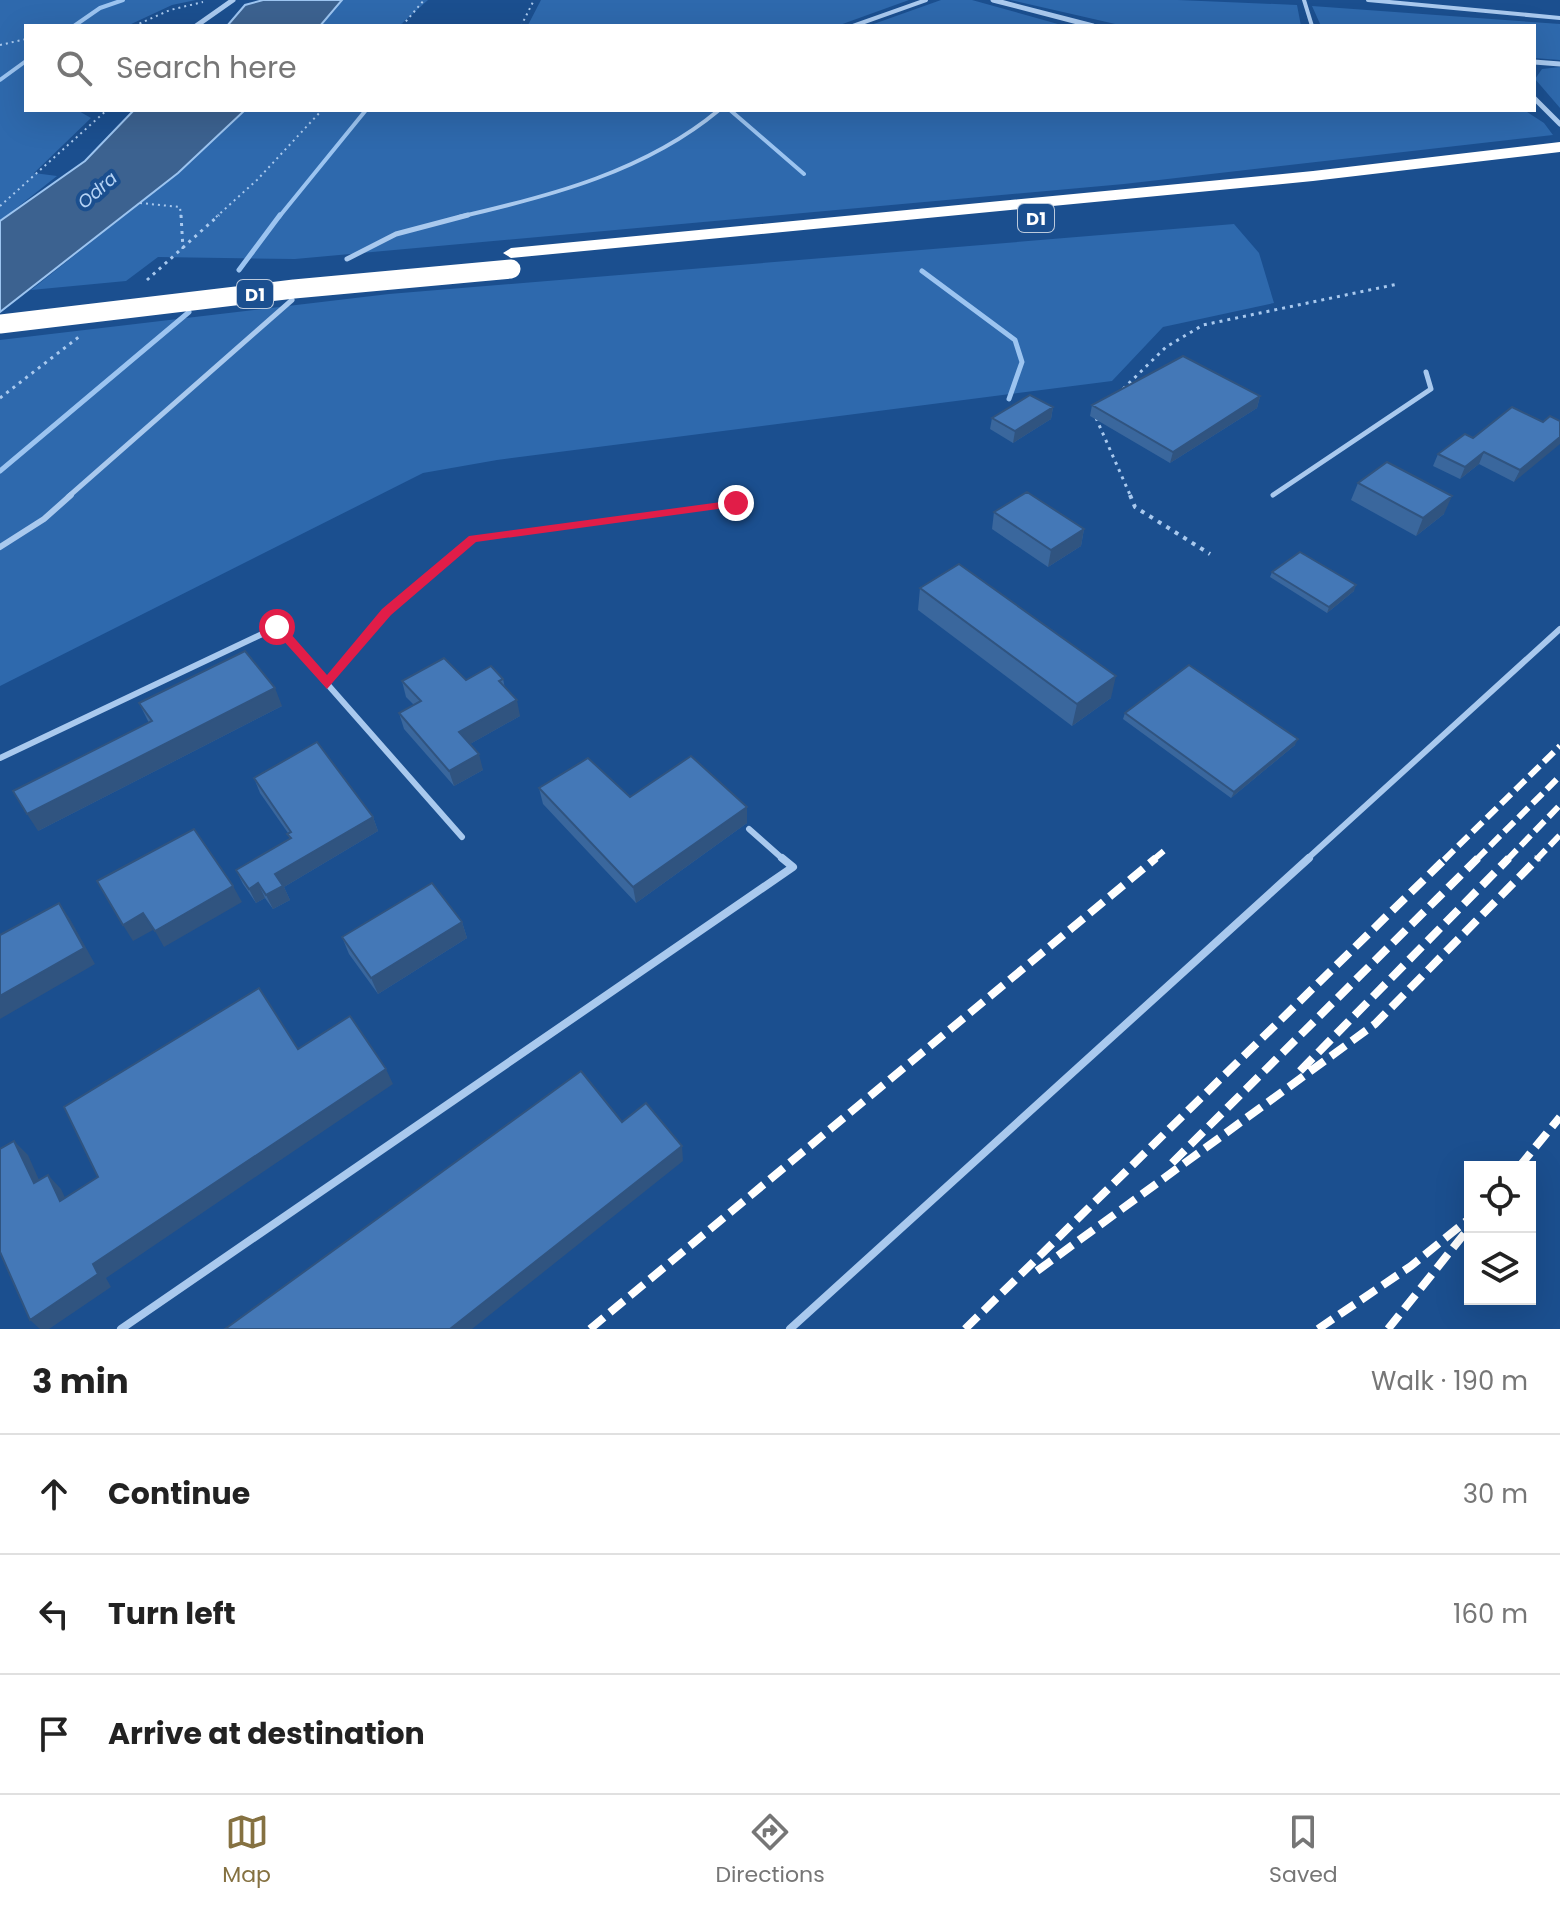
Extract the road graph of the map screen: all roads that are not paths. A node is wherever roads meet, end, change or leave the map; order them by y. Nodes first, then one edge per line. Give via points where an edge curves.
1 (926, 0) edge
2 (993, 0) edge
3 (1304, 0) edge
4 (1368, 0) edge
5 (1469, 0) edge
6 (232, 1) edge
7 (1469, 11) junction
8 (1560, 18) edge
9 (199, 24) edge
10 (859, 24) edge
11 (1085, 24) edge
12 (1311, 24) edge
13 (1536, 62) edge
14 (1560, 64) edge
15 (1536, 100) edge
16 (717, 112) edge
17 (1560, 124) edge
18 (1558, 152) edge
19 (347, 259) dead end
20 (511, 261) junction
21 (292, 300) dead end
22 (0, 309) edge
23 (0, 324) edge
24 (1426, 372) dead end
25 (1273, 495) dead end
26 (0, 547) edge
27 (1560, 629) edge
28 (0, 758) edge
29 (749, 829) dead end
30 (462, 837) dead end
31 (121, 1329) edge
32 (790, 1329) edge

1 - 10 lane
2 - 11 street
3 - 12 lane
4 - 7 lane
5 - 7 lane
6 - 9 street
7 - 8 lane
13 - 14 street
15 - 17 street
16 - 19 lane via 666,147 622,167 527,200 411,229
18 - 20 highway, D1
20 - 22 highway, D1
20 - 23 highway, D1, bridge
21 - 26 lane via 44,519
24 - 25 lane via 1431,389
27 - 32 lane
28 - 30 lane via 277,627
29 - 31 lane via 793,867

